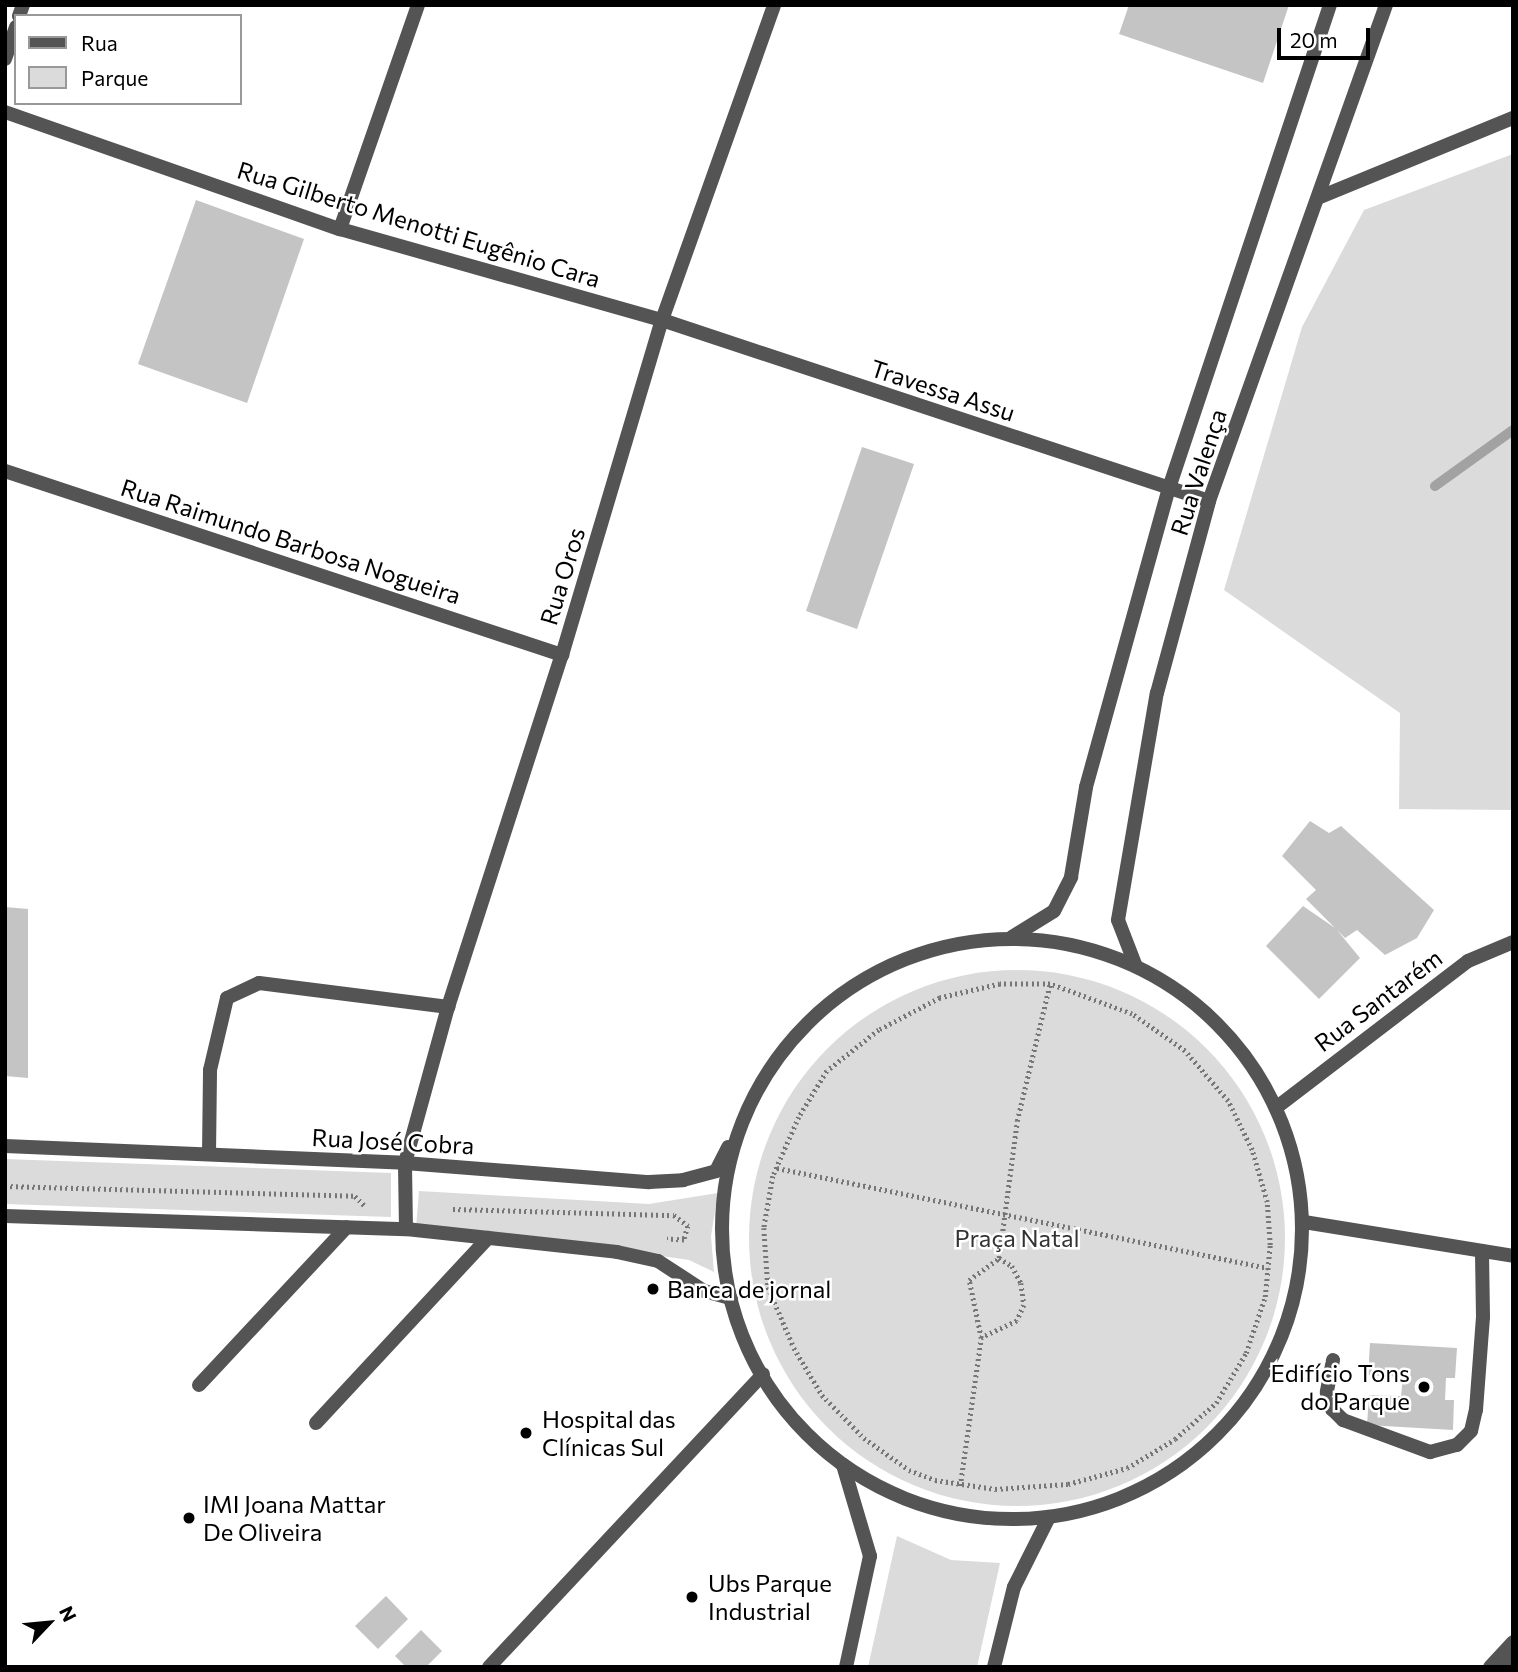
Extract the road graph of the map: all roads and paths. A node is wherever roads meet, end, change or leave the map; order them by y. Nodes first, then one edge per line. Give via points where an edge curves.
1 (418, 5) edge
2 (775, 5) edge
3 (1330, 5) edge
4 (1386, 5) edge
5 (14, 33) edge
6 (5, 59) edge
7 (5, 112) edge
8 (1513, 118) edge
9 (1321, 197) junction
10 (340, 229) junction
11 (662, 320) junction
12 (5, 471) edge
13 (1169, 488) junction
14 (1209, 501) junction
15 (562, 655) junction
16 (1012, 937) junction
17 (1513, 942) edge
18 (1135, 964) junction
19 (1050, 984) junction
20 (448, 1007) junction
21 (1277, 1107) junction
22 (743, 1118) junction
23 (5, 1146) edge
24 (209, 1153) junction
25 (405, 1163) junction
26 (777, 1168) junction
27 (5, 1186) edge
28 (407, 1202) junction
29 (369, 1209) dead end
30 (1003, 1214) junction
31 (5, 1216) edge
32 (1304, 1222) junction
33 (688, 1226) dead end
34 (347, 1227) junction
35 (406, 1229) junction
36 (488, 1238) junction
37 (1482, 1251) junction
38 (1513, 1256) edge
39 (999, 1258) junction
40 (1268, 1268) junction
41 (731, 1298) junction
42 (981, 1338) junction
43 (1332, 1360) dead end
44 (763, 1374) junction
45 (199, 1385) dead end
46 (316, 1423) dead end
47 (843, 1465) junction
48 (960, 1486) junction
49 (1048, 1519) junction
50 (1513, 1643) edge
51 (1513, 1660) edge
52 (489, 1667) edge
53 (846, 1667) edge
54 (995, 1667) edge
55 (1491, 1667) edge

1 - 10 street
2 - 11 street, Rua Oros
3 - 13 street, Rua Valença
4 - 9 street, Rua Valença
5 - 6 street
7 - 10 street, Rua Gilberto Menotti Eugênio Cara
8 - 9 street
9 - 14 street, Rua Valença
10 - 11 street, Rua Gilberto Menotti Eugênio Cara
11 - 13 street, Travessa Assu
11 - 15 street, Rua Oros
12 - 15 street, Rua Raimundo Barbosa Nogueira
13 - 14 street, Travessa Assu
13 - 16 street, Rua Valença via 1086,786 1071,877 1054,911
14 - 18 street, Rua Valença via 1157,692 1122,881 1118,920
15 - 20 street, Rua Oros
16 - 18 street via 1075,944
16 - 22 street via 944,945 880,969 857,984 823,1007 776,1058
17 - 21 street, Rua Santarém via 1468,961
18 - 21 street via 1193,1000 1222,1029 1241,1049
19 - 26 path via 1000,984 940,998 879,1030 827,1071 799,1117
19 - 30 path via 1017,1121
19 - 40 path via 1132,1014 1185,1051 1228,1101 1252,1150 1267,1202
20 - 24 street via 259,983 227,998 210,1070
20 - 25 street, Rua Oros
21 - 32 street
22 - 25 street, Rua José Cobra via 716,1171 683,1180 649,1182
22 - 41 street via 726,1177 722,1238
23 - 24 street, Rua José Cobra
24 - 25 street, Rua José Cobra
25 - 28 street, Rua Oros
26 - 30 path
26 - 48 path via 764,1228 768,1287 801,1360 822,1395 864,1438 909,1470
27 - 29 path via 355,1196
28 - 33 path via 429,1208 674,1215
28 - 35 street, Rua Oros
30 - 39 path
30 - 40 path
31 - 34 street
32 - 37 street
32 - 49 street via 1294,1307 1259,1386 1211,1442 1131,1497
34 - 35 street
34 - 45 street
35 - 36 street
36 - 41 street via 658,1261 704,1291
36 - 46 street
37 - 38 street
37 - 43 street via 1476,1410 1471,1431 1457,1445 1430,1452 1343,1420 1332,1409 1327,1392
39 - 42 path via 969,1280
39 - 42 path via 1012,1266 1021,1283 1024,1305 1017,1321
40 - 48 path via 1265,1297 1246,1353 1216,1403 1175,1439 1127,1468 1068,1484 995,1489
41 - 44 street
42 - 48 path
44 - 47 street via 793,1419
44 - 52 street
47 - 49 street via 918,1503 976,1519
47 - 53 street via 870,1556
49 - 54 street via 1014,1587
50 - 55 street
51 - 55 street

